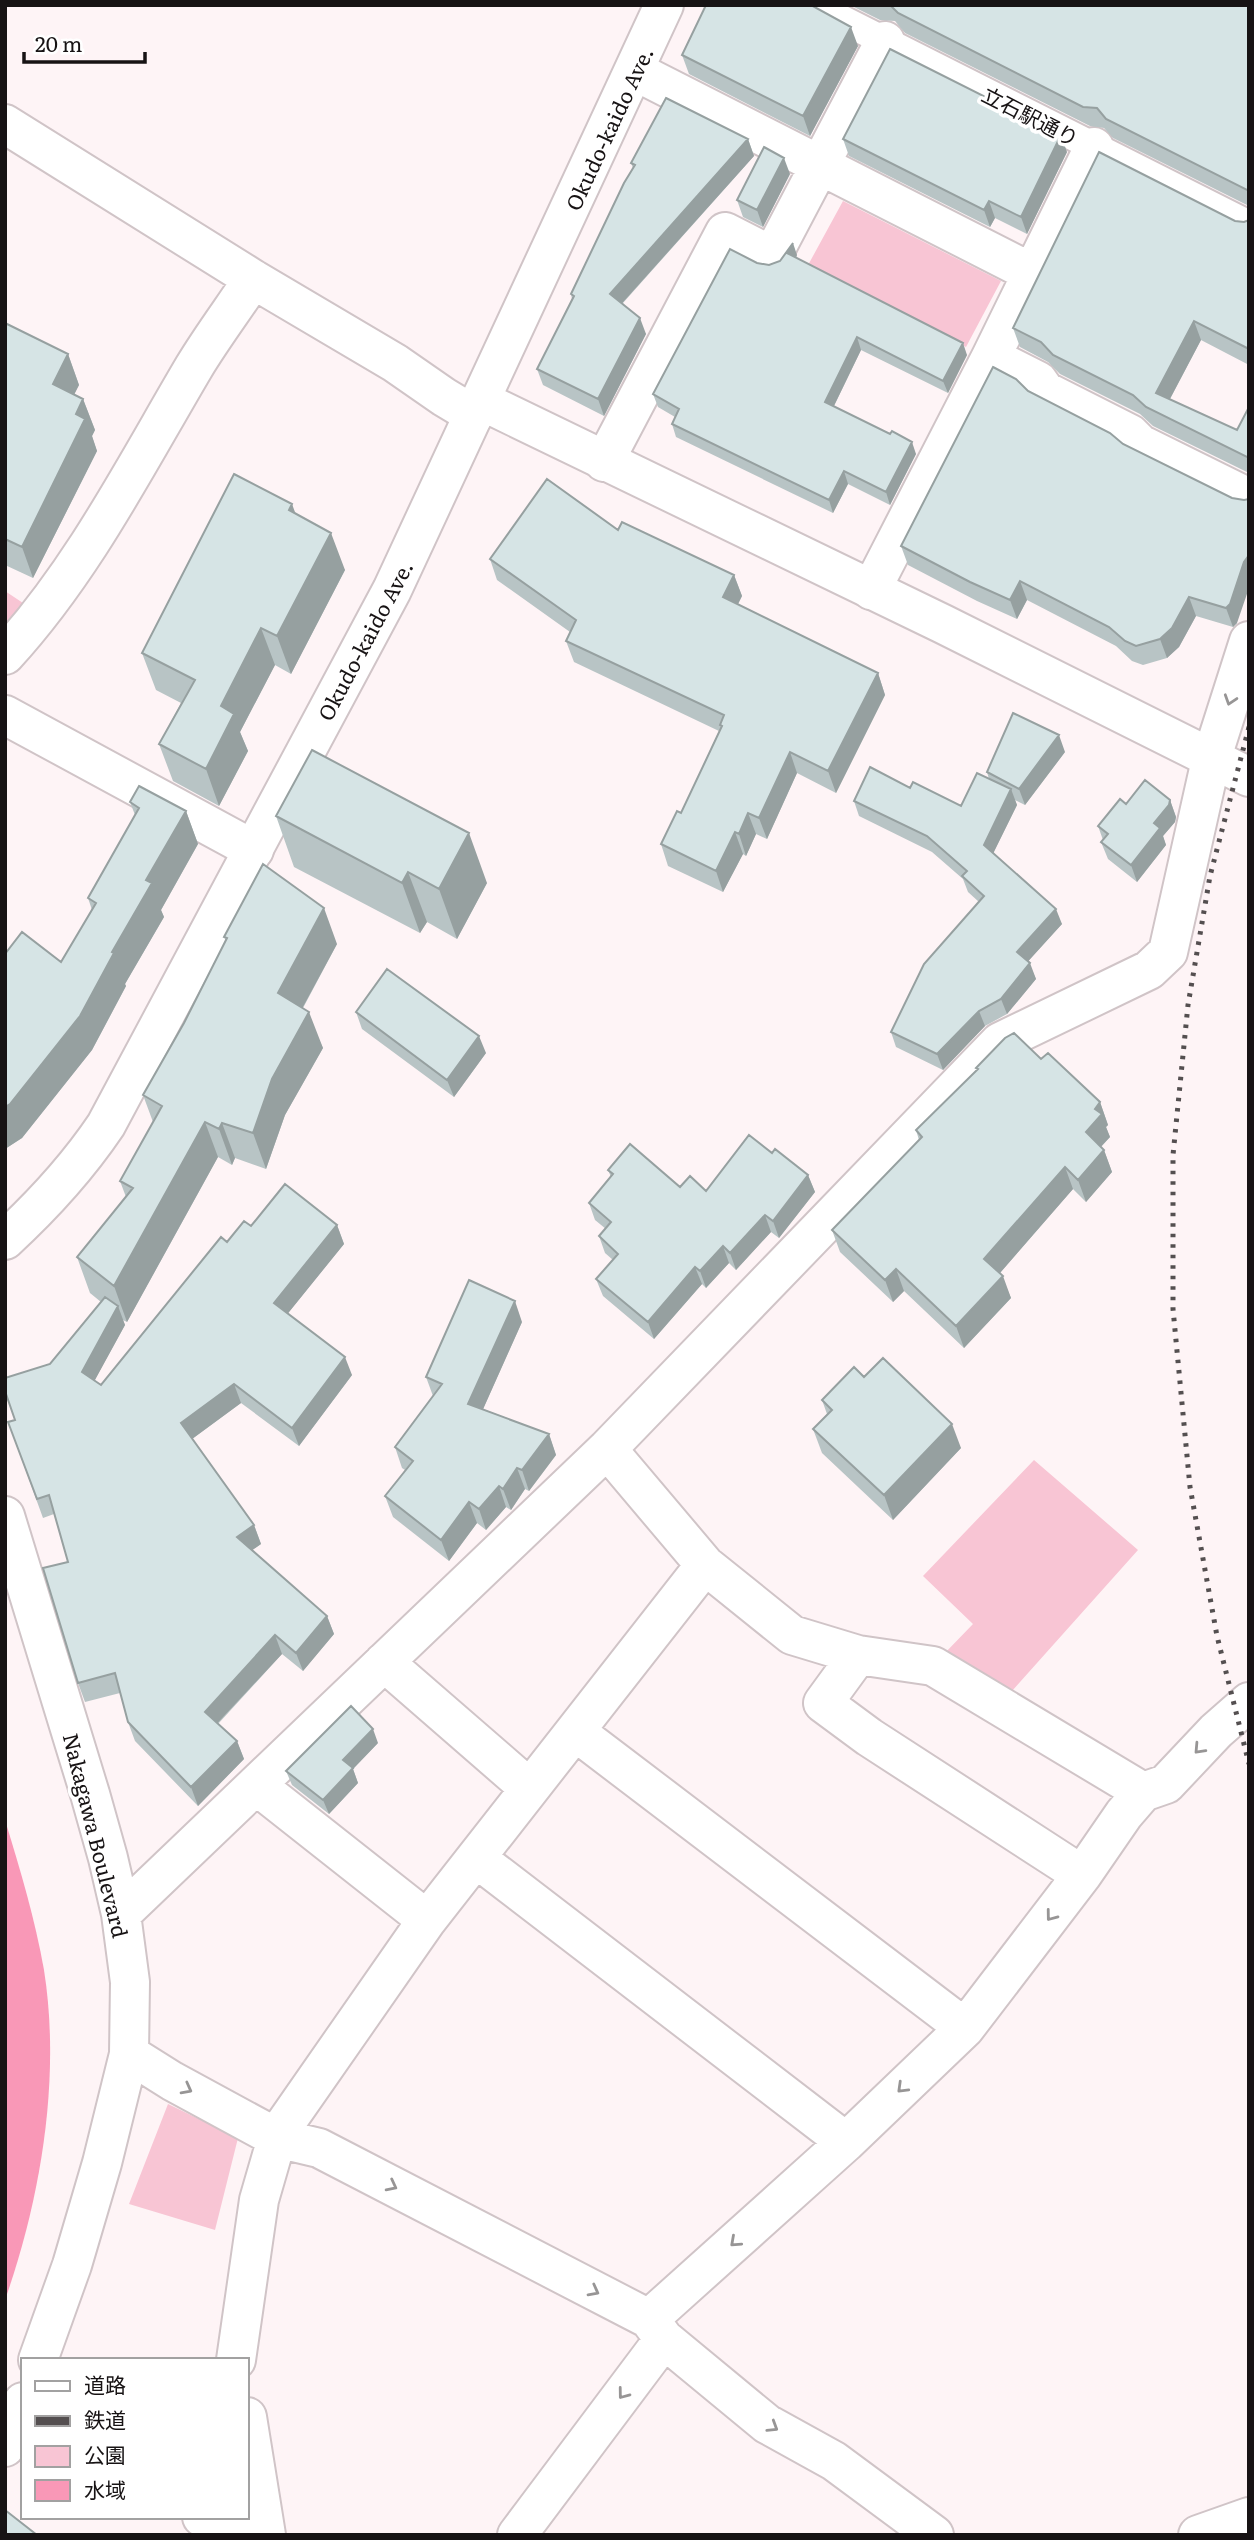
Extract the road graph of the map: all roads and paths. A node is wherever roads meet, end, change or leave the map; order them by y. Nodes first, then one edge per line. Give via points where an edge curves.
1 (664, 5) edge
2 (813, 5) edge
3 (885, 41) junction
4 (635, 71) junction
5 (5, 124) edge
6 (1094, 147) junction
7 (819, 166) junction
8 (1249, 225) edge
9 (1032, 273) junction
10 (253, 279) junction
11 (990, 357) junction
12 (478, 408) junction
13 (604, 462) junction
14 (1249, 498) edge
15 (870, 590) junction
16 (1249, 641) edge
17 (5, 655) edge
18 (5, 715) edge
19 (1211, 760) junction
20 (1249, 777) edge
21 (254, 850) junction
22 (5, 1240) edge
23 (607, 1449) junction
24 (5, 1516) edge
25 (705, 1564) junction
26 (858, 1655) junction
27 (384, 1662) junction
28 (1249, 1702) edge
29 (576, 1732) junction
30 (256, 1786) junction
31 (529, 1788) junction
32 (1143, 1792) junction
33 (476, 1858) junction
34 (1082, 1875) junction
35 (121, 1914) junction
36 (427, 1920) junction
37 (965, 2028) junction
38 (129, 2054) junction
39 (277, 2138) junction
40 (846, 2141) junction
41 (657, 2329) junction
42 (39, 2358) edge
43 (236, 2358) edge
44 (248, 2423) edge
45 (1249, 2517) edge
46 (206, 2519) edge
47 (239, 2535) edge
48 (267, 2535) edge
49 (517, 2535) edge
50 (934, 2535) edge
51 (1198, 2535) edge

1 - 4 street, Okudo-kaido Ave.
2 - 3 street, 立石駅通り
3 - 6 street, 立石駅通り
3 - 7 street
4 - 7 street
4 - 12 street, Okudo-kaido Ave.
5 - 10 street
6 - 8 street, 立石駅通り
6 - 9 street
7 - 9 street
7 - 13 street via 772,256 725,232
9 - 11 street
10 - 12 street via 444,397
10 - 17 street via 196,364 104,522 28,631
11 - 14 street via 1130,434 1140,444
11 - 15 street
12 - 13 street
12 - 21 street, Okudo-kaido Ave. via 392,590
13 - 15 street
15 - 19 street
16 -> 19 street
18 - 21 street
19 - 20 street
19 - 23 street via 1168,952 1149,970 1000,1042
21 - 22 street, Okudo-kaido Ave. via 106,1125 86,1155
23 - 25 street
23 - 27 street
24 - 35 street, Nakagawa Boulevard via 90,1794
25 - 26 street via 792,1635
25 - 29 street
26 - 32 street via 933,1666
26 - 34 street via 823,1703
27 - 30 street
27 - 31 street
28 -> 32 street via 1166,1784
29 - 31 street
29 - 37 street
30 - 35 street
30 - 36 street
31 - 33 street
32 - 34 street
33 - 36 street
33 - 40 street
34 -> 37 street
35 - 38 street, Nakagawa Boulevard via 130,1982
36 - 39 street
37 -> 40 street
38 -> 39 street
38 - 42 street, Nakagawa Boulevard via 72,2265
39 -> 41 street via 319,2148
39 - 43 street via 259,2200
40 -> 41 street
41 -> 49 street
41 -> 50 street via 768,2424 834,2461
44 - 48 street
45 - 51 street
46 - 47 street

